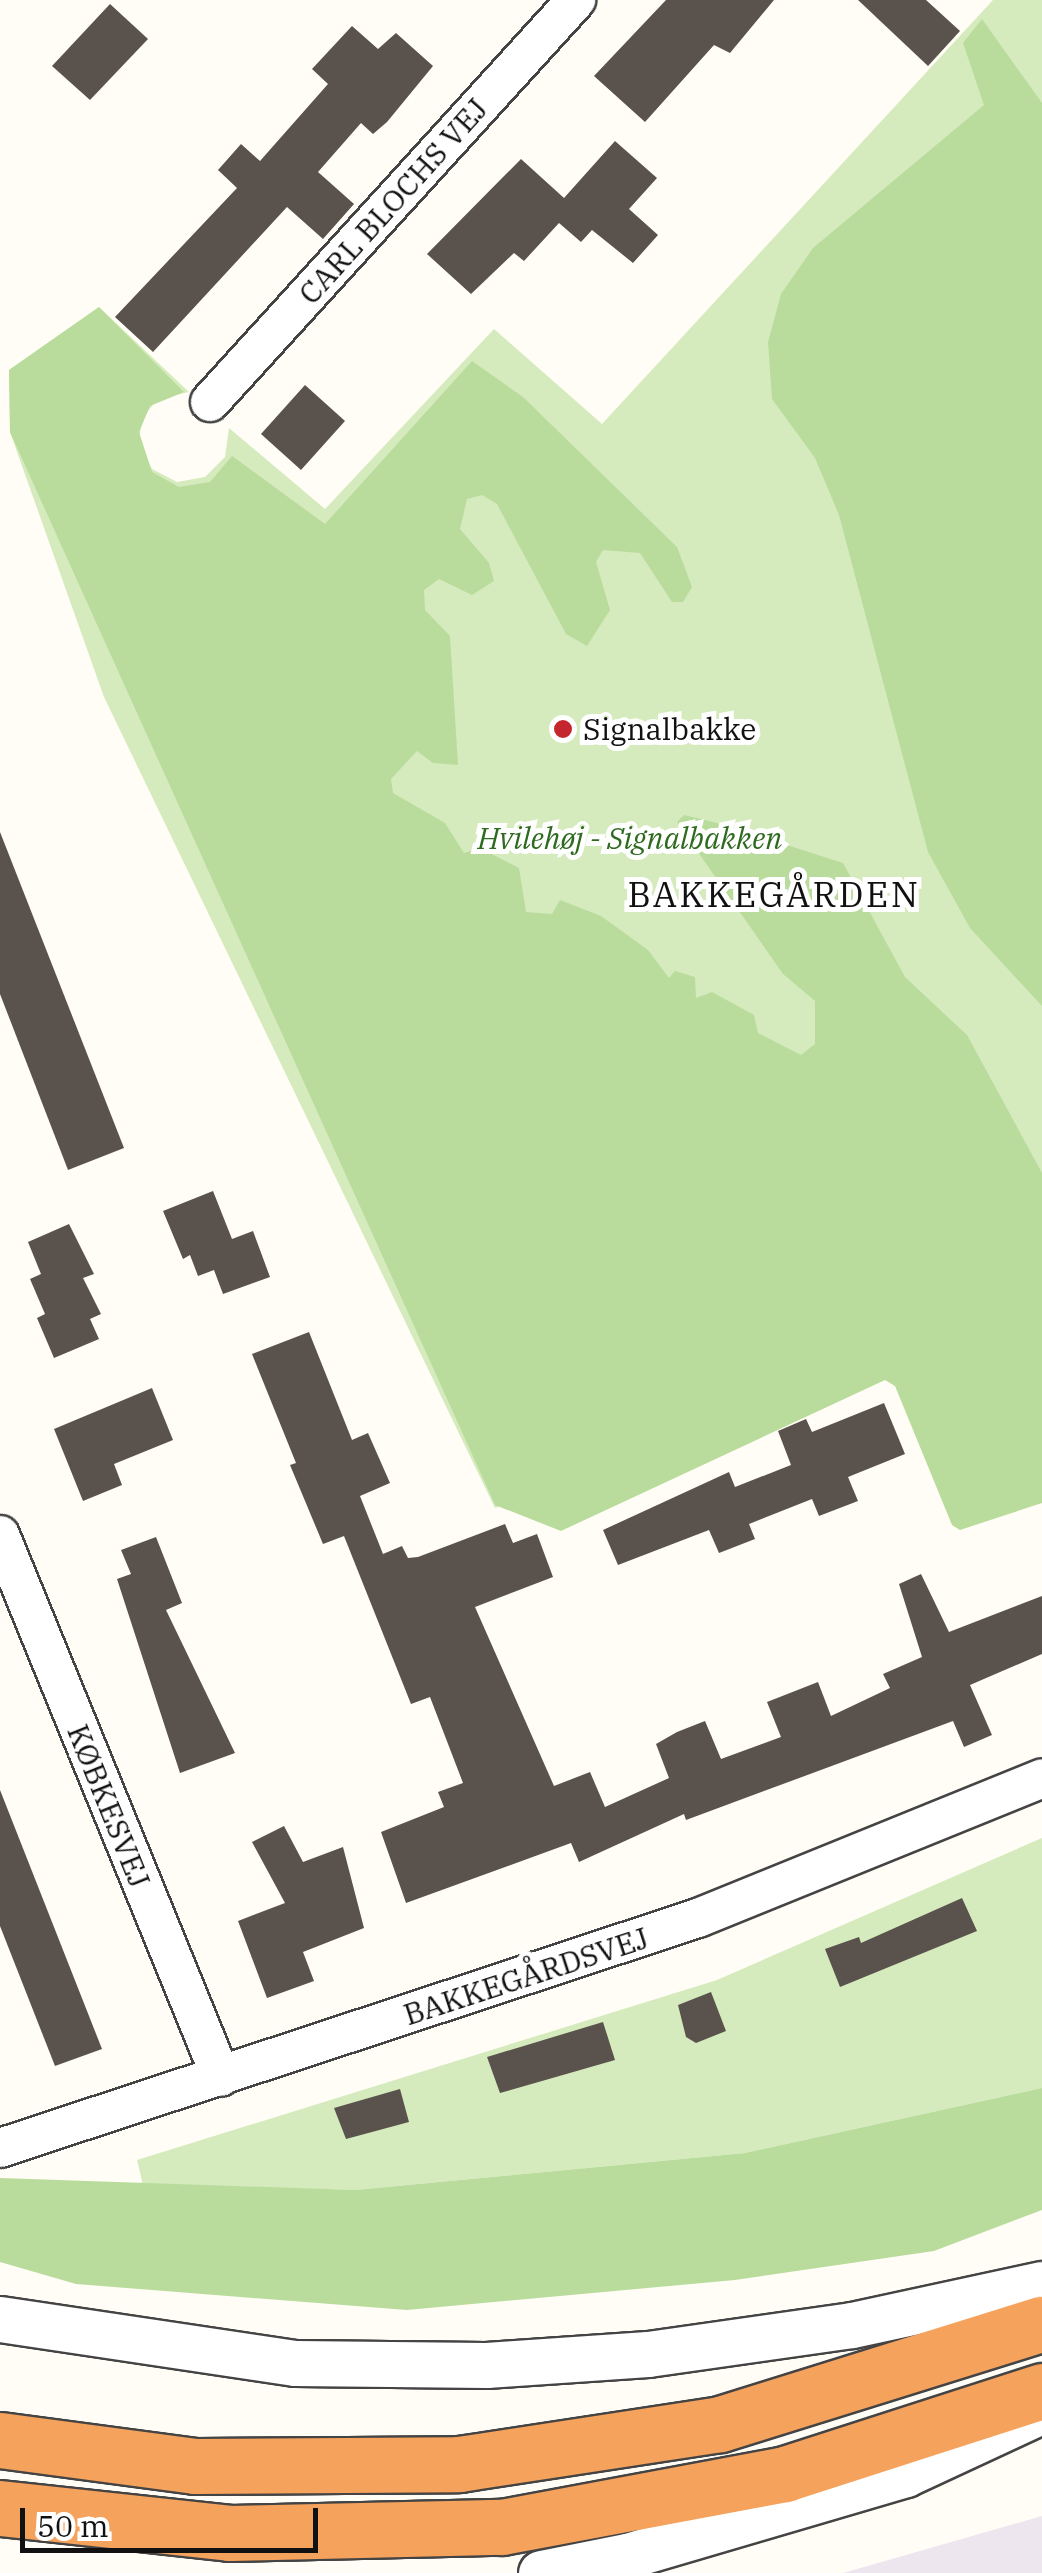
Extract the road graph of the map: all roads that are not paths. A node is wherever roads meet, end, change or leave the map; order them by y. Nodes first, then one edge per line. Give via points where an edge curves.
1 (576, 0) edge
2 (210, 402) dead end
3 (0, 1536) edge
4 (1042, 1778) edge
5 (221, 2076) junction
6 (0, 2148) edge
7 (1042, 2284) edge
8 (0, 2319) edge
9 (1042, 2324) edge
10 (1042, 2391) edge
11 (1042, 2411) edge
12 (0, 2440) edge
13 (0, 2508) edge
14 (540, 2573) edge

1 - 2 street, CARL BLOCHS VEJ
3 - 5 street, KØBKESVEJ
4 - 5 street, BAKKEGÅRDSVEJ via 714,1912
5 - 6 street, BAKKEGÅRDSVEJ
7 - 8 street via 852,2324 648,2354 486,2365 295,2364
9 - 12 highway via 720,2424 496,2460 327,2470 195,2466
10 - 13 highway via 785,2474 502,2527 230,2532
11 - 14 street via 905,2474 628,2556

